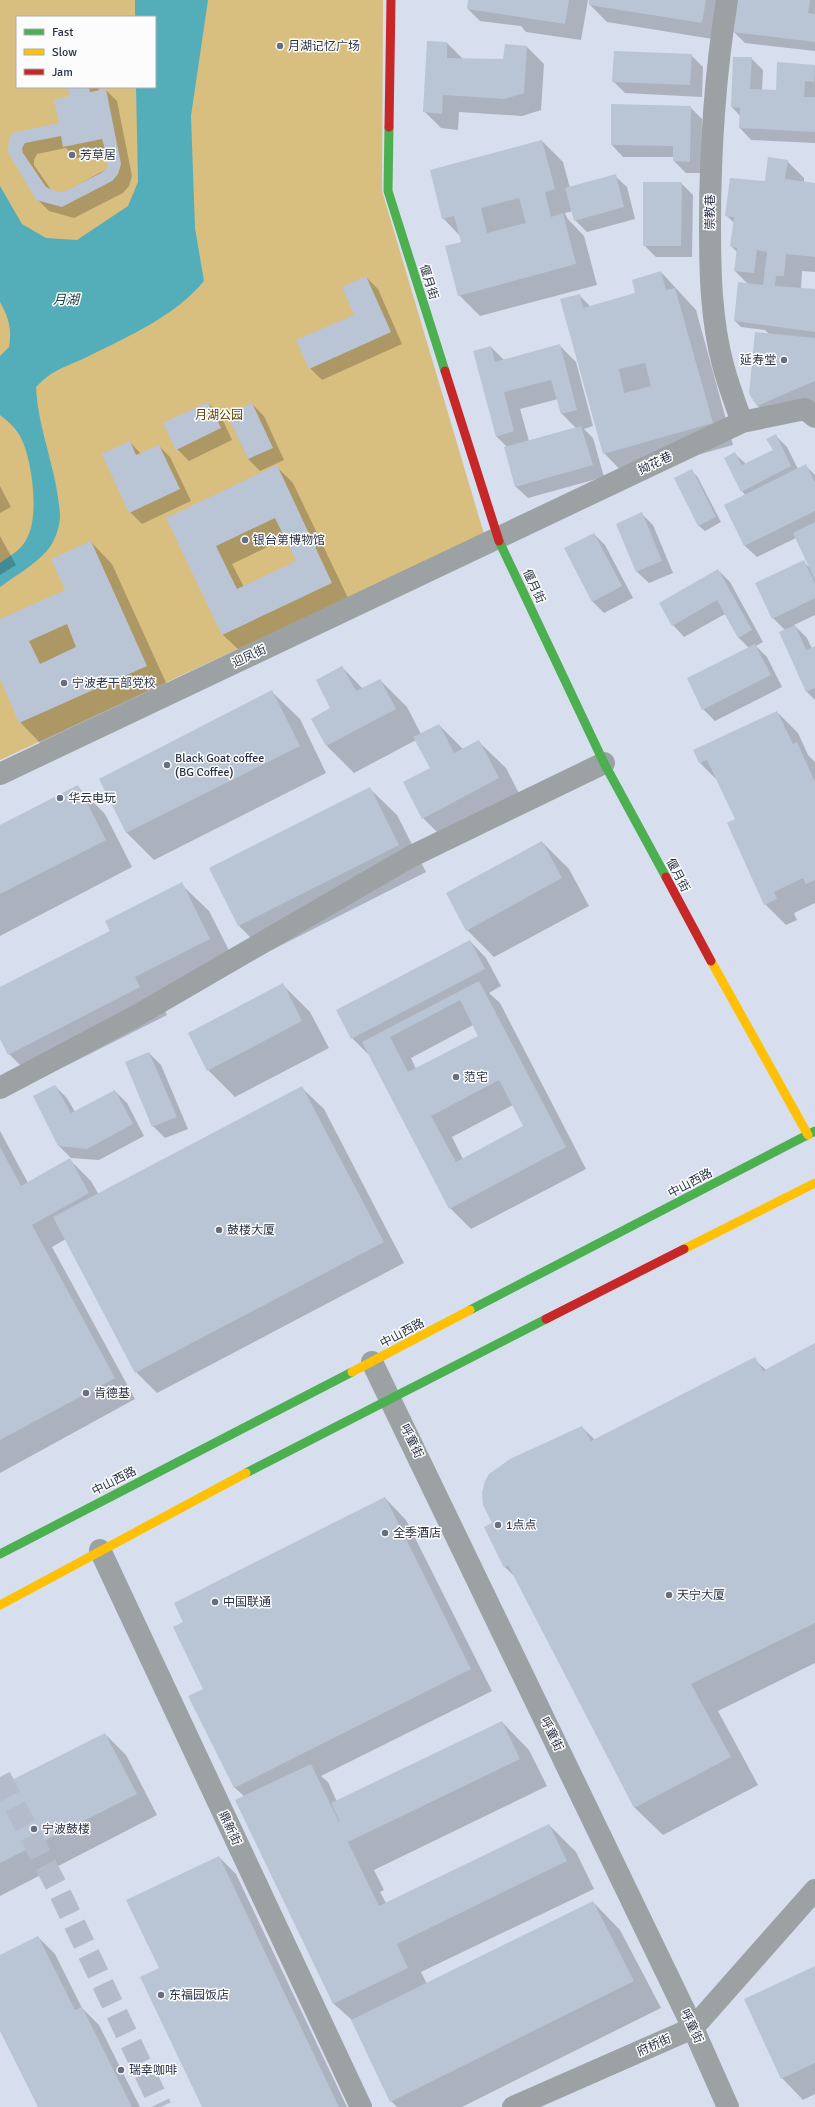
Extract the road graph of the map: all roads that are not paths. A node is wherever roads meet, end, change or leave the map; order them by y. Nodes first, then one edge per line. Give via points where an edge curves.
1 (391, 0) edge
2 (727, 0) edge
3 (815, 417) edge
4 (742, 422) junction
5 (498, 539) junction
6 (604, 763) junction
7 (0, 774) edge
8 (0, 1088) edge
9 (811, 1133) edge
10 (815, 1183) edge
11 (372, 1362) junction
12 (390, 1397) junction
13 (100, 1550) junction
14 (0, 1554) edge
15 (0, 1605) edge
16 (815, 1890) edge
17 (693, 2028) junction
18 (361, 2107) edge
19 (512, 2107) edge
20 (728, 2107) edge

1 - 5 main road, 偃月街 via 388,191
2 - 4 street, 崇教巷 via 719,46 710,173 710,263 714,312 723,364
3 - 4 street, 拗花巷 via 805,409
4 - 5 street, 拗花巷
5 - 6 main road, 偃月街
5 - 7 street, 迎凤街
6 - 8 street via 410,857 136,1016
6 - 9 main road, 偃月街 via 756,1044
9 - 11 main road, 中山西路
10 - 12 main road
11 - 12 street, 呼童街
11 - 14 main road, 中山西路
12 - 13 main road
12 - 17 street, 呼童街
13 - 15 main road
13 - 18 street, 鼎新街
16 - 17 street, 府桥街
17 - 19 street, 府桥街
17 - 20 street, 呼童街

